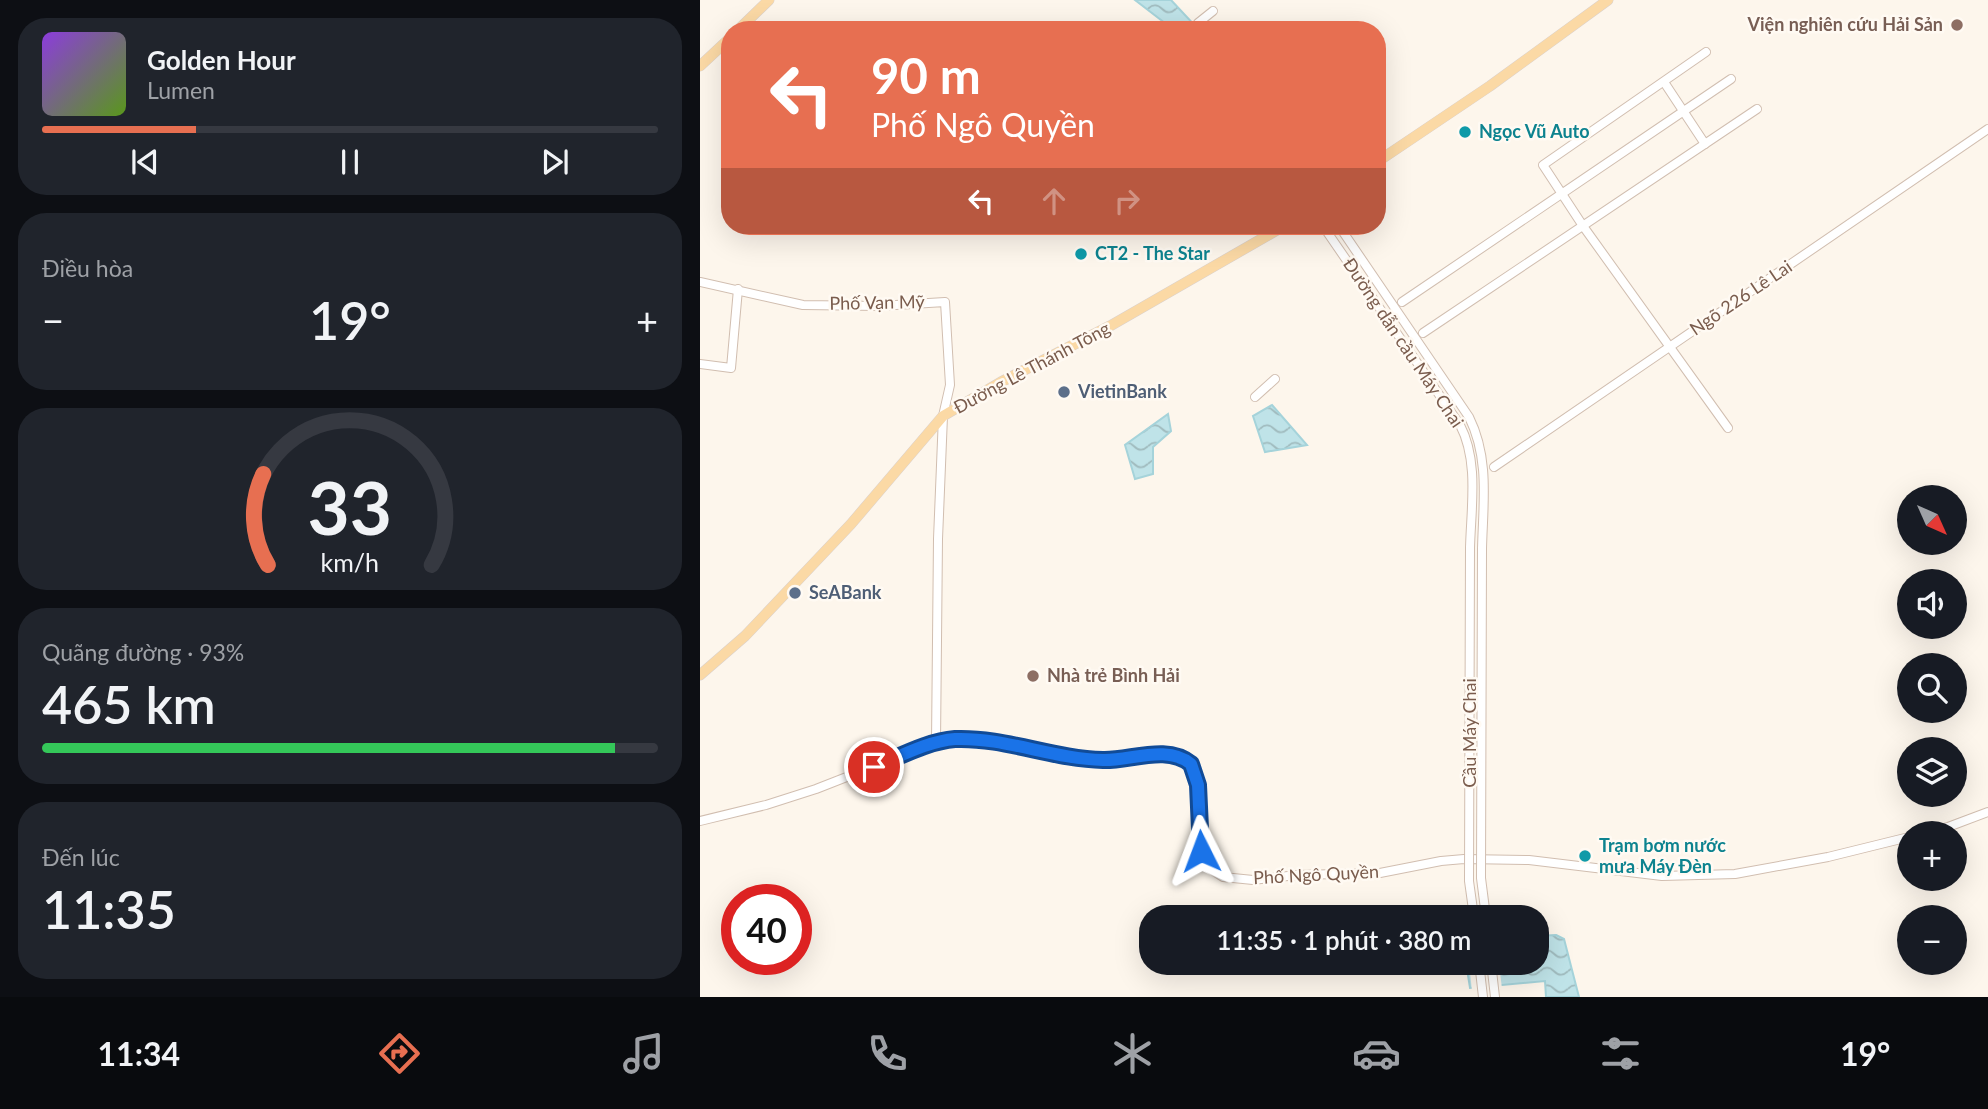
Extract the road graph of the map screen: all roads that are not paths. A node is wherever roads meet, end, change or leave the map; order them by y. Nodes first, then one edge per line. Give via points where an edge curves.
1 (769, 0) edge
2 (1608, 0) edge
3 (1213, 11) dead end
4 (747, 21) edge
5 (1200, 21) edge
6 (721, 46) edge
7 (1706, 52) dead end
8 (700, 66) edge
9 (1731, 79) dead end
10 (1664, 82) junction
11 (1757, 109) dead end
12 (1683, 111) junction
13 (1988, 129) edge
14 (1705, 144) junction
15 (1386, 156) edge
16 (1562, 194) junction
17 (1583, 226) junction
18 (1268, 235) edge
19 (1330, 235) edge
20 (1345, 235) edge
21 (700, 282) edge
22 (738, 289) junction
23 (1402, 302) dead end
24 (1423, 333) dead end
25 (1670, 346) junction
26 (700, 363) edge
27 (1275, 379) dead end
28 (1255, 397) dead end
29 (943, 416) junction
30 (1728, 428) dead end
31 (1494, 467) dead end
32 (1470, 548) joint
33 (1482, 549) joint
34 (700, 675) edge
35 (936, 742) junction
36 (1988, 812) edge
37 (700, 821) edge
38 (1964, 821) edge
39 (1897, 841) edge
40 (1472, 905) edge
41 (1484, 905) edge
42 (1480, 975) edge
43 (1492, 975) edge
44 (1483, 997) edge
45 (1495, 997) edge

1 - 4 main road
2 - 15 main road
3 - 5 street
6 - 8 main road
7 - 10 street
9 - 12 street
10 - 12 street
10 - 16 street via 1543,165
11 - 14 street
12 - 14 street
12 - 16 street
13 - 25 street, Ngõ 226 Lê Lai
14 - 17 street
16 - 17 street
16 - 23 street
17 - 24 street
17 - 25 street
18 - 29 main road, Đường Lê Thánh Tông
19 - 32 street, Đường dẫn cầu Máy Chai via 1469,441
20 - 33 street, Đường dẫn cầu Máy Chai via 1478,435 1484,471
21 - 22 street, Phố Vạn Mỹ
22 - 26 street via 731,368
22 - 29 street, Phố Vạn Mỹ via 803,304 945,302 950,385
25 - 30 street
25 - 31 street, Ngõ 226 Lê Lai
27 - 28 street
29 - 34 main road, Đường Lê Thánh Tông via 745,636
29 - 35 street, Phố Vạn Mỹ
32 - 40 street, Cầu Máy Chai, bridge
33 - 41 street, Cầu Máy Chai, bridge
35 - 37 street, Phố Ngô Quyền via 816,789
35 - 39 street, Phố Ngô Quyền via 978,741 1100,760 1173,756 1186,760 1198,785 1201,844 1209,868 1223,877 1252,880 1380,873 1464,859 1529,860 1662,876 1735,874
36 - 38 street
42 - 44 street
43 - 45 street

